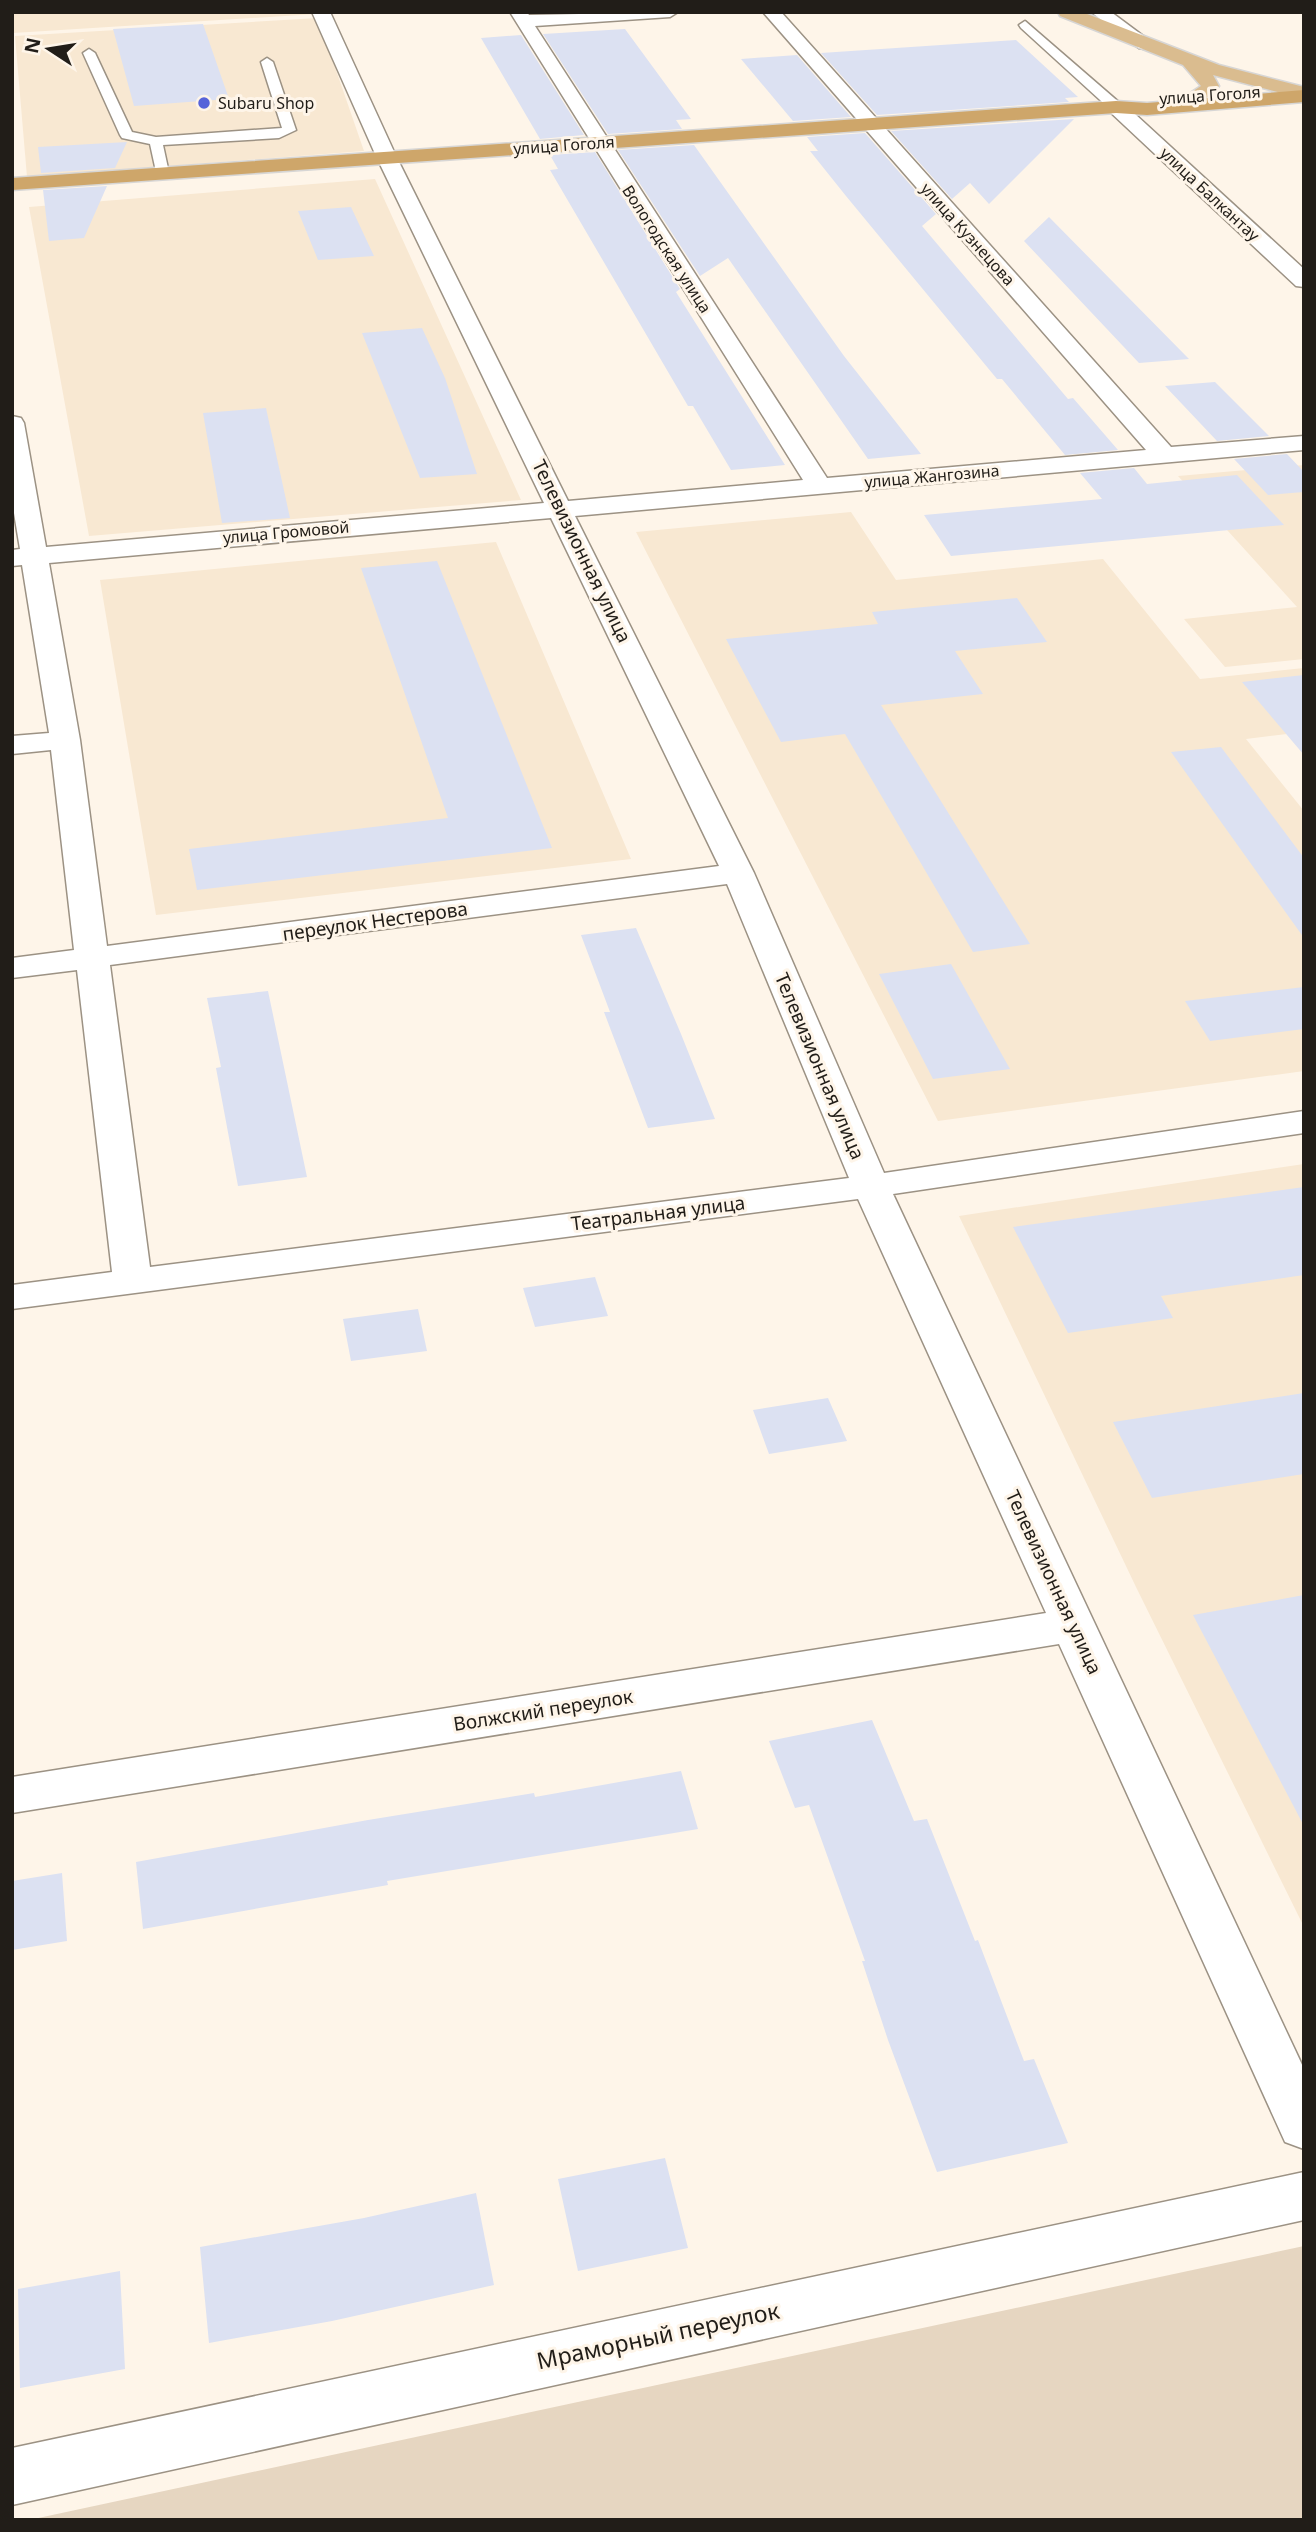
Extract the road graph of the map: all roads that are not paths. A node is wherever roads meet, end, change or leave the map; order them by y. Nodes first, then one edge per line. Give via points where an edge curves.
1 (321, 12) edge
2 (670, 12) edge
3 (771, 12) edge
4 (1066, 12) edge
5 (1099, 12) edge
6 (521, 17) edge
7 (1025, 25) dead end
8 (1145, 44) junction
9 (89, 53) dead end
10 (267, 62) dead end
11 (1190, 62) junction
12 (1284, 90) junction
13 (1304, 93) edge
14 (1193, 97) junction
15 (1116, 107) junction
16 (869, 122) junction
17 (156, 141) junction
18 (599, 143) junction
19 (386, 156) junction
20 (162, 173) junction
21 (12, 184) edge
22 (1304, 281) edge
23 (12, 423) edge
24 (1304, 443) edge
25 (1166, 456) junction
26 (819, 485) junction
27 (560, 507) junction
28 (23, 557) edge
29 (65, 740) junction
30 (12, 745) edge
31 (738, 873) junction
32 (93, 958) junction
33 (12, 968) edge
34 (1304, 1122) edge
35 (871, 1186) junction
36 (132, 1280) junction
37 (12, 1297) edge
38 (1075, 1625) junction
39 (12, 1795) edge
40 (1304, 2126) edge
41 (1304, 2196) edge
42 (12, 2477) edge

1 - 19 street, Телевизионная улица
2 - 6 street
3 - 16 street, улица Кузнецова
4 - 8 main road
5 - 8 street
6 - 18 street, Вологодская улица
7 - 15 lane
8 - 11 main road
9 - 17 lane via 127,135
10 - 17 lane via 289,130
11 - 12 main road
11 - 14 main road via 1210,86
12 - 13 highway, улица Гоголя
12 - 14 highway, улица Гоголя
13 - 15 highway, улица Гоголя via 1147,109
14 - 15 highway, улица Гоголя
15 - 16 highway, улица Гоголя
15 - 22 street, улица Балкантау
16 - 18 highway, улица Гоголя
16 - 25 street, улица Кузнецова
17 - 20 lane
18 - 19 highway, улица Гоголя
18 - 26 street, Вологодская улица
19 - 20 highway, улица Гоголя
19 - 27 street, Телевизионная улица
20 - 21 highway, улица Гоголя
23 - 28 street
24 - 25 street, улица Жангозина
25 - 26 street, улица Жангозина
26 - 27 street, улица Жангозина
27 - 28 street, улица Громовой
27 - 31 street, Телевизионная улица
28 - 29 street
29 - 30 street
29 - 32 street
31 - 32 street, переулок Нестерова
31 - 35 street, Телевизионная улица
32 - 33 street, переулок Нестерова
32 - 36 street
34 - 35 street, Театральная улица
35 - 36 street, Театральная улица
35 - 38 street, Телевизионная улица
36 - 37 street, Театральная улица
38 - 39 street, Волжский переулок
38 - 40 street, Телевизионная улица
41 - 42 street, Мраморный переулок

